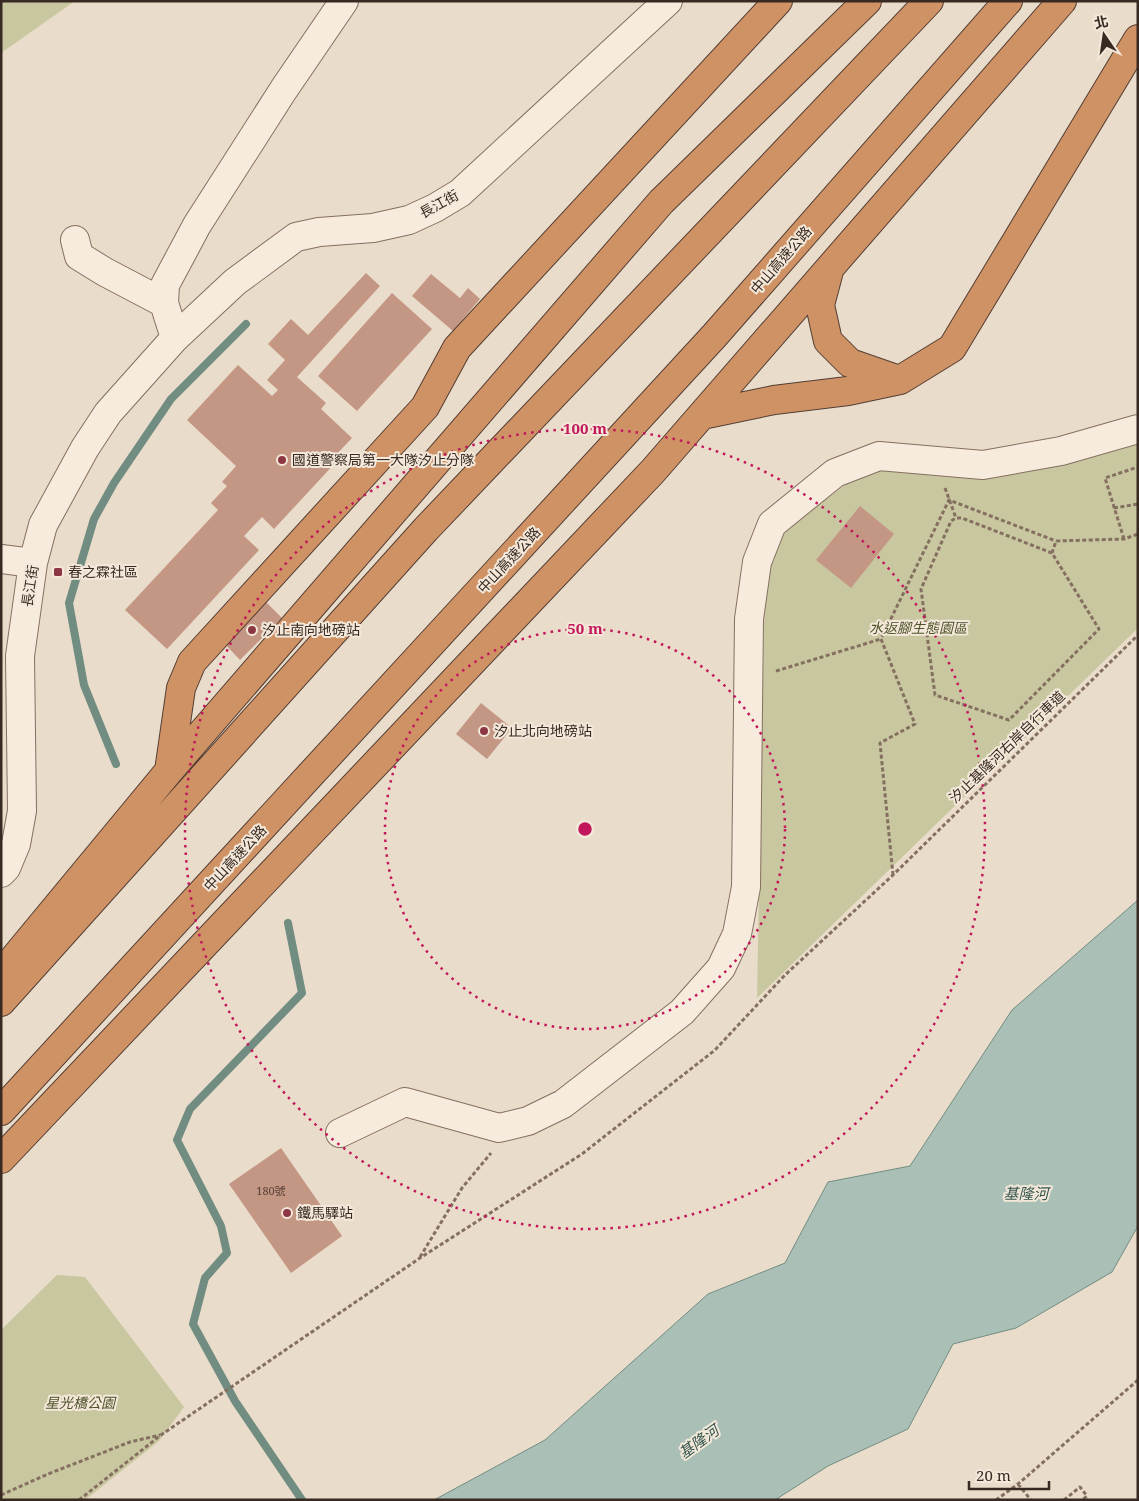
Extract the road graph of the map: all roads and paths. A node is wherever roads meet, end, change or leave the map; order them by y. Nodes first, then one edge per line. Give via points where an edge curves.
1 (344, 1) edge
2 (668, 1) edge
3 (778, 1) edge
4 (866, 1) edge
5 (930, 1) edge
6 (1008, 1) edge
7 (1062, 1) edge
8 (1138, 39) edge
9 (74, 240) dead end
10 (829, 269) junction
11 (164, 303) junction
12 (175, 338) junction
13 (900, 380) junction
14 (702, 415) junction
15 (1138, 429) edge
16 (1138, 467) edge
17 (1138, 504) edge
18 (1114, 508) junction
19 (1138, 534) edge
20 (1124, 539) junction
21 (1056, 541) junction
22 (1052, 553) junction
23 (1, 560) edge
24 (33, 563) junction
25 (1138, 635) edge
26 (881, 639) junction
27 (748, 679) junction
28 (169, 771) junction
29 (1, 873) edge
30 (893, 875) junction
31 (1, 974) edge
32 (1, 1002) edge
33 (1, 1111) edge
34 (507, 1126) junction
35 (340, 1133) dead end
36 (1, 1159) edge
37 (420, 1258) junction
38 (1138, 1380) edge
39 (160, 1435) junction
40 (1018, 1484) junction
41 (1, 1495) edge
42 (79, 1500) edge
43 (996, 1500) edge
44 (1031, 1500) edge
45 (1064, 1500) edge
46 (1082, 1500) edge

1 - 11 lane via 197,225 165,285
2 - 12 lane, 長江街 via 460,194 409,220 373,228 296,237 235,282
3 - 28 highway via 457,348 425,408 192,662 181,688
4 - 28 highway via 661,202
5 - 32 highway via 426,529
6 - 33 highway, 中山高速公路 via 715,335
7 - 10 highway
8 - 13 highway via 952,348
9 - 11 lane via 79,256
10 - 13 highway via 820,305 828,341 850,362
10 - 14 highway
11 - 12 lane
12 - 24 lane, 長江街 via 108,412 85,448 43,525
13 - 14 highway
14 - 36 highway via 653,471
15 - 27 lane via 1061,451 983,464 879,456 835,473 772,524 757,562 749,619
16 - 18 path via 1104,478
17 - 18 path
18 - 20 path
19 - 20 path
20 - 21 path
21 - 22 path
21 - 26 path via 949,500
22 - 22 path via 962,518 951,521 921,589 935,695 1009,720 1099,629
23 - 24 lane
24 - 29 lane, 長江街 via 20,656 22,811 16,844
25 - 30 path, 汐止基隆河右岸自行車道
26 - 27 path
26 - 30 path via 915,724 880,743
27 - 34 lane via 746,887 737,934 721,968 682,1012 563,1104 528,1122
28 - 31 highway
30 - 37 path, 汐止基隆河右岸自行車道 via 785,975 715,1050 582,1154
34 - 35 lane via 499,1128 405,1102
34 - 37 path via 490,1157 451,1204
37 - 39 path, 汐止基隆河右岸自行車道
38 - 40 path
39 - 41 path via 130,1442
39 - 42 path
40 - 43 path
40 - 44 path
45 - 46 path via 1080,1487 1087,1496

